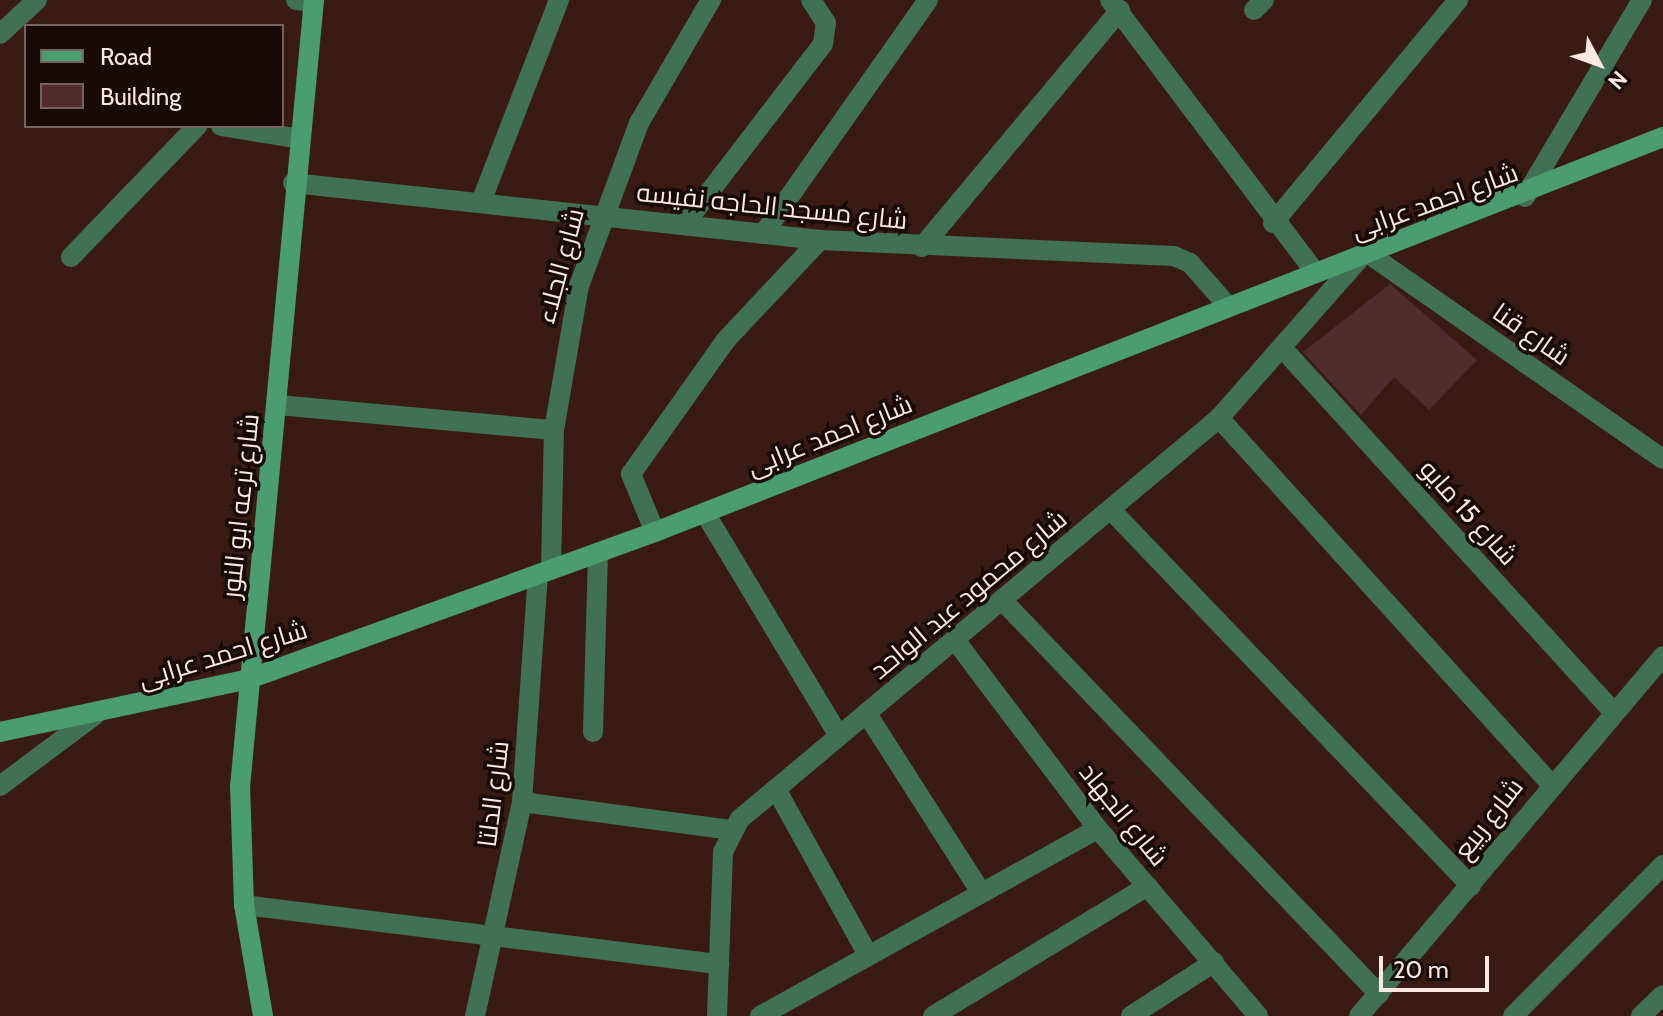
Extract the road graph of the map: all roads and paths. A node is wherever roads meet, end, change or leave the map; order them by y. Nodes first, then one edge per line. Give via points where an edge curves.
1 (37, 0) edge
2 (559, 0) edge
3 (711, 0) edge
4 (811, 0) edge
5 (928, 0) edge
6 (1458, 0) edge
7 (1642, 0) edge
8 (308, 1) edge
9 (1115, 5) edge
10 (0, 34) edge
11 (195, 128) edge
12 (234, 128) edge
13 (1663, 137) edge
14 (296, 138) junction
15 (293, 183) junction
16 (1525, 197) junction
17 (481, 202) junction
18 (599, 216) junction
19 (1273, 223) junction
20 (684, 225) junction
21 (763, 234) junction
22 (820, 240) junction
23 (922, 247) junction
24 (1365, 255) junction
25 (71, 257) dead end
26 (1316, 273) junction
27 (1227, 305) junction
28 (1285, 351) junction
29 (278, 405) junction
30 (1219, 418) junction
31 (554, 430) junction
32 (1663, 459) edge
33 (1112, 511) junction
34 (705, 513) junction
35 (655, 532) junction
36 (598, 554) junction
37 (544, 572) junction
38 (1003, 601) junction
39 (955, 640) junction
40 (1663, 656) edge
41 (249, 679) junction
42 (1613, 711) junction
43 (867, 714) junction
44 (95, 715) junction
45 (0, 732) edge
46 (593, 732) dead end
47 (839, 736) junction
48 (1550, 783) junction
49 (0, 786) edge
50 (776, 789) junction
51 (522, 802) junction
52 (1098, 829) junction
53 (732, 830) junction
54 (1663, 865) edge
55 (1148, 886) junction
56 (1471, 886) junction
57 (981, 892) junction
58 (244, 905) junction
59 (496, 937) junction
60 (867, 953) junction
61 (1214, 962) junction
62 (719, 964) junction
63 (1379, 994) junction
64 (1663, 995) edge
65 (263, 1016) edge
66 (475, 1016) edge
67 (717, 1016) edge
68 (760, 1016) edge
69 (933, 1016) edge
70 (1131, 1016) edge
71 (1258, 1016) edge
72 (1359, 1016) edge
73 (1513, 1016) edge
74 (1641, 1016) edge

1 - 10 street
2 - 17 street
3 - 18 street, شارع الجلاء via 639,123
4 - 20 street via 826,23 823,44
5 - 21 street
6 - 19 street
7 - 16 street
8 - 14 street, شارع ترعه ابو النور
9 - 19 street
9 - 23 street
11 - 25 street
12 - 14 street
13 - 16 street, شارع احمد عرابى
14 - 15 street, شارع ترعه ابو النور
15 - 17 street, شارع مسجد الحاجه نفيسه
15 - 29 street, شارع ترعه ابو النور
16 - 24 street, شارع احمد عرابى
17 - 18 street, شارع مسجد الحاجه نفيسه
18 - 20 street, شارع مسجد الحاجه نفيسه
18 - 31 street, شارع الجلاء
19 - 26 street
20 - 21 street, شارع مسجد الحاجه نفيسه
21 - 22 street, شارع مسجد الحاجه نفيسه
22 - 23 street, شارع مسجد الحاجه نفيسه
22 - 35 street via 725,341 631,474
23 - 27 street, شارع مسجد الحاجه نفيسه via 1174,256 1190,263
24 - 26 street, شارع احمد عرابى
24 - 28 street, شارع محمود عبد الواحد
24 - 32 street, شارع قنا
26 - 27 street, شارع احمد عرابى
27 - 34 street, شارع احمد عرابى
28 - 30 street, شارع محمود عبد الواحد
28 - 42 street, شارع 15 مايو
29 - 31 street
29 - 41 street, شارع ترعه ابو النور
30 - 33 street, شارع محمود عبد الواحد
30 - 48 street
31 - 37 street, شارع الجلاء
33 - 38 street, شارع محمود عبد الواحد
33 - 56 street
34 - 35 street, شارع احمد عرابى
34 - 47 street
35 - 36 street, شارع احمد عرابى
36 - 37 street, شارع احمد عرابى
36 - 46 street
37 - 41 street, شارع احمد عرابى
37 - 51 street, شارع الدلتا
38 - 39 street, شارع محمود عبد الواحد
38 - 63 street
39 - 43 street, شارع محمود عبد الواحد
39 - 52 street, شارع الجهاد
40 - 42 street, شارع ربيع
41 - 44 street, شارع احمد عرابى
41 - 58 street, شارع ترعه ابو النور via 239,813
42 - 48 street, شارع ربيع
43 - 47 street, شارع محمود عبد الواحد
43 - 57 street
44 - 45 street, شارع احمد عرابى
44 - 49 street
47 - 50 street, شارع محمود عبد الواحد
48 - 56 street, شارع ربيع
50 - 53 street, شارع محمود عبد الواحد
50 - 60 street
51 - 53 street
51 - 59 street, شارع الدلتا
52 - 55 street, شارع الجهاد
52 - 57 street
53 - 62 street via 722,864
54 - 73 street
55 - 61 street, شارع الجهاد
55 - 69 street
56 - 63 street, شارع ربيع
57 - 60 street
58 - 59 street
58 - 65 street, شارع ترعه ابو النور
59 - 62 street
59 - 66 street, شارع الدلتا
60 - 68 street
61 - 70 street
61 - 71 street, شارع الجهاد
62 - 67 street
63 - 72 street, شارع ربيع
64 - 74 street

